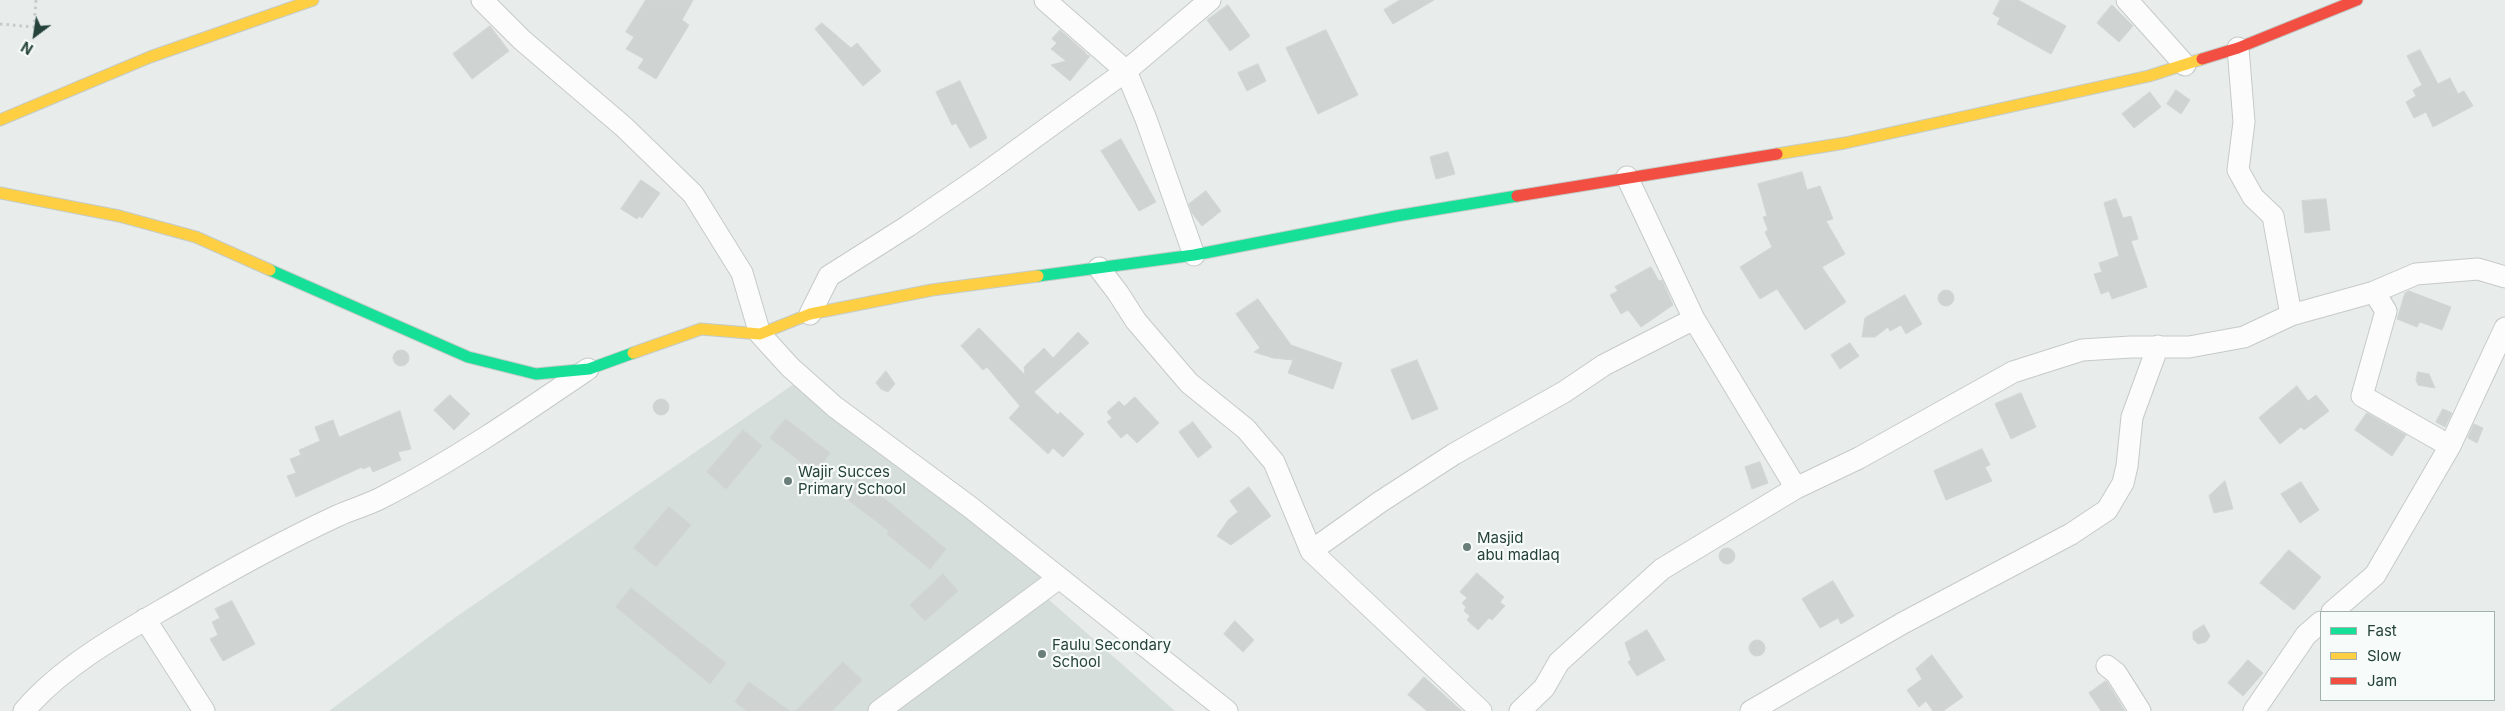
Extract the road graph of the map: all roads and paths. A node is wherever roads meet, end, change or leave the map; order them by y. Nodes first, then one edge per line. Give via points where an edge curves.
1 (36, 0) edge
2 (313, 0) edge
3 (482, 0) edge
4 (1045, 0) edge
5 (1210, 0) edge
6 (2127, 0) edge
7 (2342, 3) edge
8 (0, 24) edge
9 (2238, 48) junction
10 (2185, 65) junction
11 (1126, 71) junction
12 (0, 120) edge
13 (1628, 177) junction
14 (0, 193) edge
15 (1194, 255) junction
16 (1099, 268) junction
17 (2505, 277) edge
18 (2374, 292) junction
19 (810, 314) junction
20 (2291, 315) junction
21 (1694, 319) junction
22 (2505, 328) edge
23 (760, 334) junction
24 (2158, 346) junction
25 (589, 369) junction
26 (2450, 446) junction
27 (1796, 488) junction
28 (1311, 551) junction
29 (1059, 578) junction
30 (2333, 611) edge
31 (145, 620) junction
32 (2320, 623) edge
33 (2107, 666) dead end
34 (24, 711) edge
35 (204, 711) edge
36 (879, 711) edge
37 (1227, 711) edge
38 (1481, 711) edge
39 (1520, 711) edge
40 (1751, 711) edge
41 (2140, 711) edge
42 (2254, 711) edge

1 - 8 path via 34,27
2 - 12 street via 150,57
3 - 23 street via 522,40 624,127 693,194 742,274
4 - 11 street
5 - 11 street
6 - 10 street
7 - 9 street
9 - 10 street
9 - 20 street via 2244,122 2238,170 2253,197 2273,216
10 - 13 street via 2149,76 1845,143
11 - 15 street
11 - 19 street via 908,226 829,276
13 - 15 street via 1396,216
13 - 21 street
14 - 25 street via 119,216 196,237 468,358 536,374
15 - 16 street
16 - 19 street via 932,290
16 - 28 street via 1136,321 1189,383 1246,428 1274,462
17 - 18 street via 2478,270 2416,274
18 - 20 street
18 - 26 street via 2386,311 2362,396
19 - 23 street
20 - 24 street via 2244,337 2188,347
21 - 27 street
21 - 28 street via 1604,365 1564,392 1454,454
22 - 26 street
23 - 25 street via 701,329
23 - 29 street via 835,408 970,507
24 - 27 street via 2082,350 2013,372 1859,458
24 - 40 street via 2132,417 2128,466 2123,483 2107,510 2071,534 1904,623
25 - 31 street via 486,438 381,498 339,515 246,562
26 - 30 street via 2375,574
27 - 39 street via 1662,569 1559,662 1544,688
28 - 38 street
29 - 36 street
29 - 37 street
31 - 34 street via 41,691
31 - 35 street
32 - 42 street via 2306,635
33 - 41 street via 2116,673

